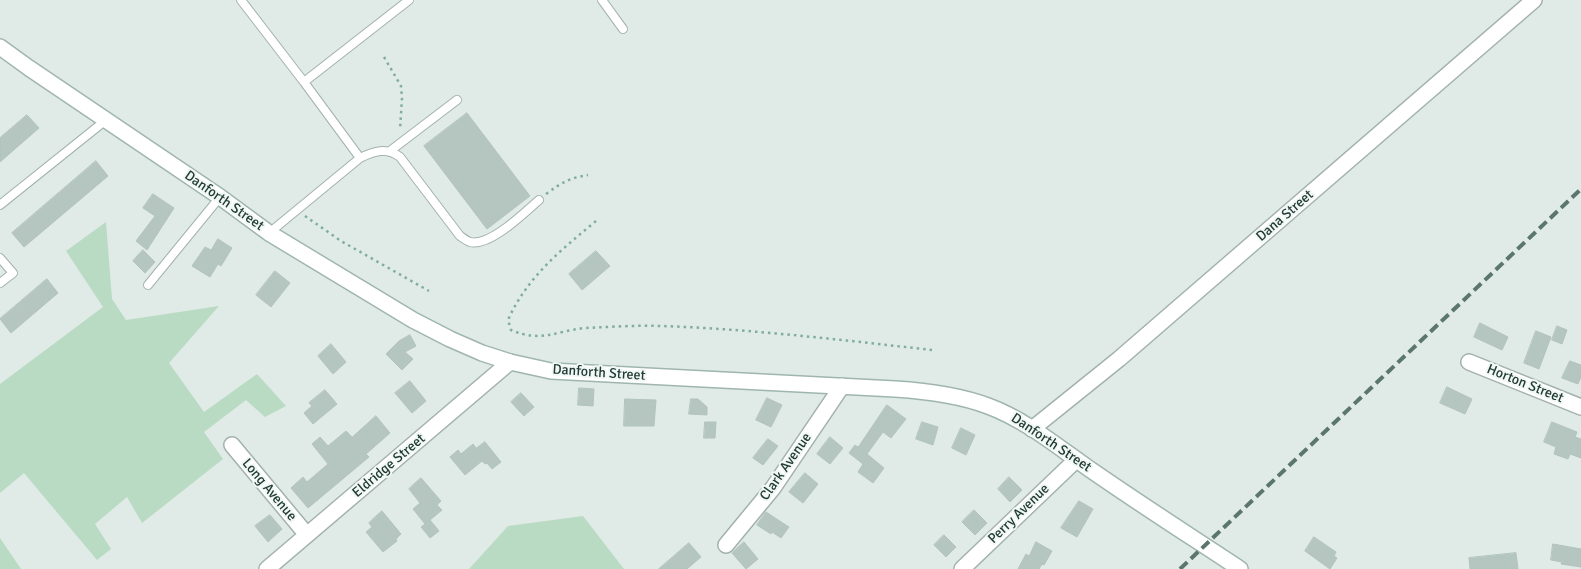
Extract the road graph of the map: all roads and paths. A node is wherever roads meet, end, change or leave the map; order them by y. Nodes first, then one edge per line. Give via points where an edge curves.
1 (241, 0) edge
2 (409, 0) edge
3 (602, 0) edge
4 (1534, 0) edge
5 (623, 29) dead end
6 (0, 47) edge
7 (384, 57) dead end
8 (304, 82) junction
9 (457, 100) dead end
10 (106, 120) junction
11 (399, 144) junction
12 (390, 151) junction
13 (360, 158) junction
14 (588, 175) dead end
15 (220, 197) junction
16 (539, 200) joint
17 (0, 205) edge
18 (296, 209) junction
19 (596, 221) dead end
20 (269, 233) junction
21 (0, 258) edge
22 (0, 284) edge
23 (148, 285) dead end
24 (429, 291) dead end
25 (932, 350) dead end
26 (510, 362) junction
27 (1468, 362) dead end
28 (842, 386) junction
29 (1581, 407) edge
30 (1032, 429) junction
31 (232, 445) dead end
32 (1076, 460) junction
33 (307, 535) junction
34 (726, 545) dead end
35 (267, 569) edge
36 (962, 569) edge
37 (1240, 569) edge

1 - 8 lane
2 - 8 lane
3 - 5 lane
4 - 30 street, Dana Street via 1119,359
6 - 10 street, Danforth Street
7 - 11 path via 402,92
8 - 13 lane
9 - 11 lane
10 - 15 street, Danforth Street
10 - 17 lane
11 - 12 lane
12 - 13 lane via 378,151
12 - 16 lane via 403,160 460,236 471,242 482,242 495,236
13 - 18 lane
14 - 16 path via 564,181
15 - 20 street, Danforth Street
15 - 23 lane
18 - 20 lane
18 - 24 path via 341,241
19 - 25 path via 556,254 527,286 508,320 511,330 543,336 583,328 660,326 783,334
20 - 26 street, Danforth Street via 413,320 468,348
21 - 22 lane via 12,273
26 - 28 street, Danforth Street via 565,372
26 - 33 street, Eldridge Street
27 - 29 street, Horton Street
28 - 30 street, Danforth Street via 914,390 971,400
28 - 34 street, Clark Avenue via 773,488
30 - 32 street, Danforth Street
31 - 33 street, Long Avenue
32 - 36 street, Perry Avenue
32 - 37 street, Danforth Street
33 - 35 street, Eldridge Street

